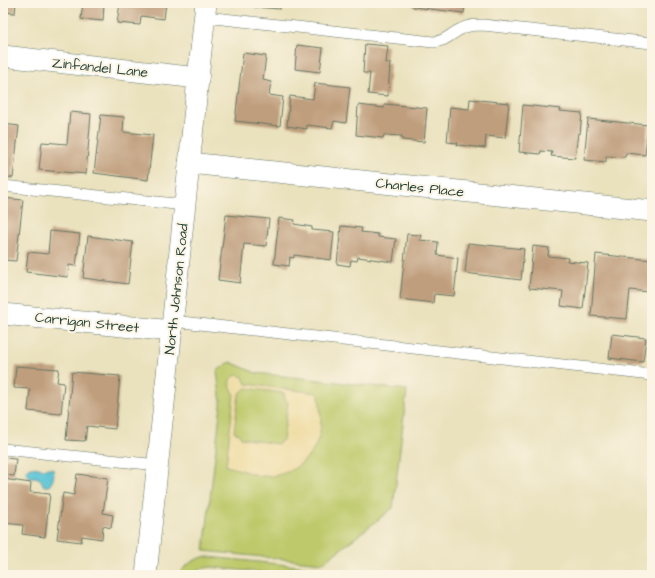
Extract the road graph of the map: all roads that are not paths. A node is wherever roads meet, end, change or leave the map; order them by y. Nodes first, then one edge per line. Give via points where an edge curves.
1 (206, 10) edge
2 (652, 43) edge
3 (3, 56) edge
4 (198, 78) junction
5 (189, 163) junction
6 (3, 186) edge
7 (185, 205) junction
8 (652, 211) edge
9 (3, 314) edge
10 (172, 326) junction
11 (652, 375) edge
12 (3, 449) edge
13 (158, 465) junction
14 (146, 575) edge

1 - 2 lane via 433,42 444,40 472,25 483,25
1 - 4 street, North Johnson Road
3 - 4 street, Zinfandel Lane
4 - 5 street, North Johnson Road
5 - 7 street, North Johnson Road
5 - 8 street, Charles Place
6 - 7 lane
7 - 10 street, North Johnson Road
9 - 10 street, Carrigan Street
10 - 11 lane
10 - 13 street, North Johnson Road
12 - 13 lane
13 - 14 street, North Johnson Road

